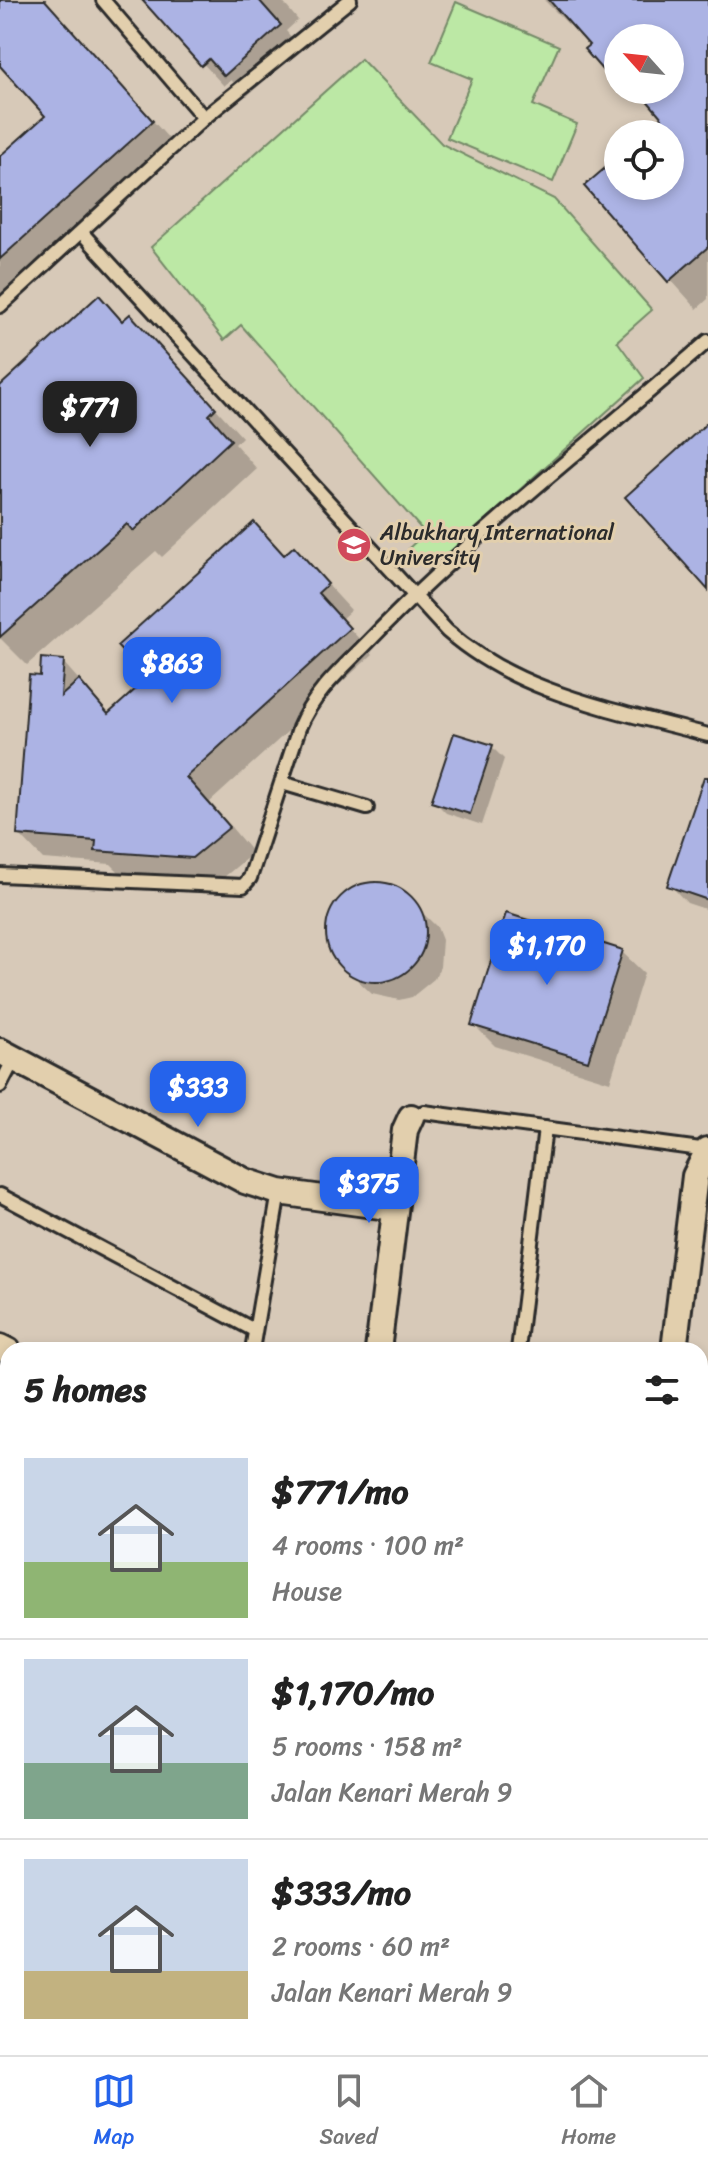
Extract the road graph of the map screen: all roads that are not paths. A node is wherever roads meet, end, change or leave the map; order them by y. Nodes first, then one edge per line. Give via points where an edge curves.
1 (103, 0) edge
2 (350, 0) edge
3 (204, 118) junction
4 (82, 233) junction
5 (0, 306) edge
6 (708, 341) edge
7 (414, 594) junction
8 (708, 735) edge
9 (282, 783) junction
10 (367, 808) dead end
11 (0, 875) edge
12 (7, 1055) edge
13 (0, 1086) edge
14 (411, 1117) joint
15 (545, 1128) junction
16 (708, 1150) edge
17 (279, 1192) junction
18 (0, 1195) edge
19 (395, 1208) junction
20 (254, 1330) junction
21 (253, 1342) edge
22 (379, 1342) edge
23 (519, 1342) edge
24 (675, 1342) edge

1 - 3 lane
2 - 3 lane
3 - 4 lane
4 - 5 lane
4 - 7 lane
6 - 7 lane
7 - 8 lane via 467,649 523,681
7 - 9 lane via 308,707
9 - 10 lane
9 - 11 lane via 243,886
12 - 13 lane
12 - 17 street via 245,1181
14 - 15 lane via 424,1112
14 - 19 street
15 - 16 lane
15 - 23 lane
16 - 24 street via 695,1176
17 - 19 street
17 - 20 lane
18 - 20 lane
19 - 22 street
20 - 21 lane

